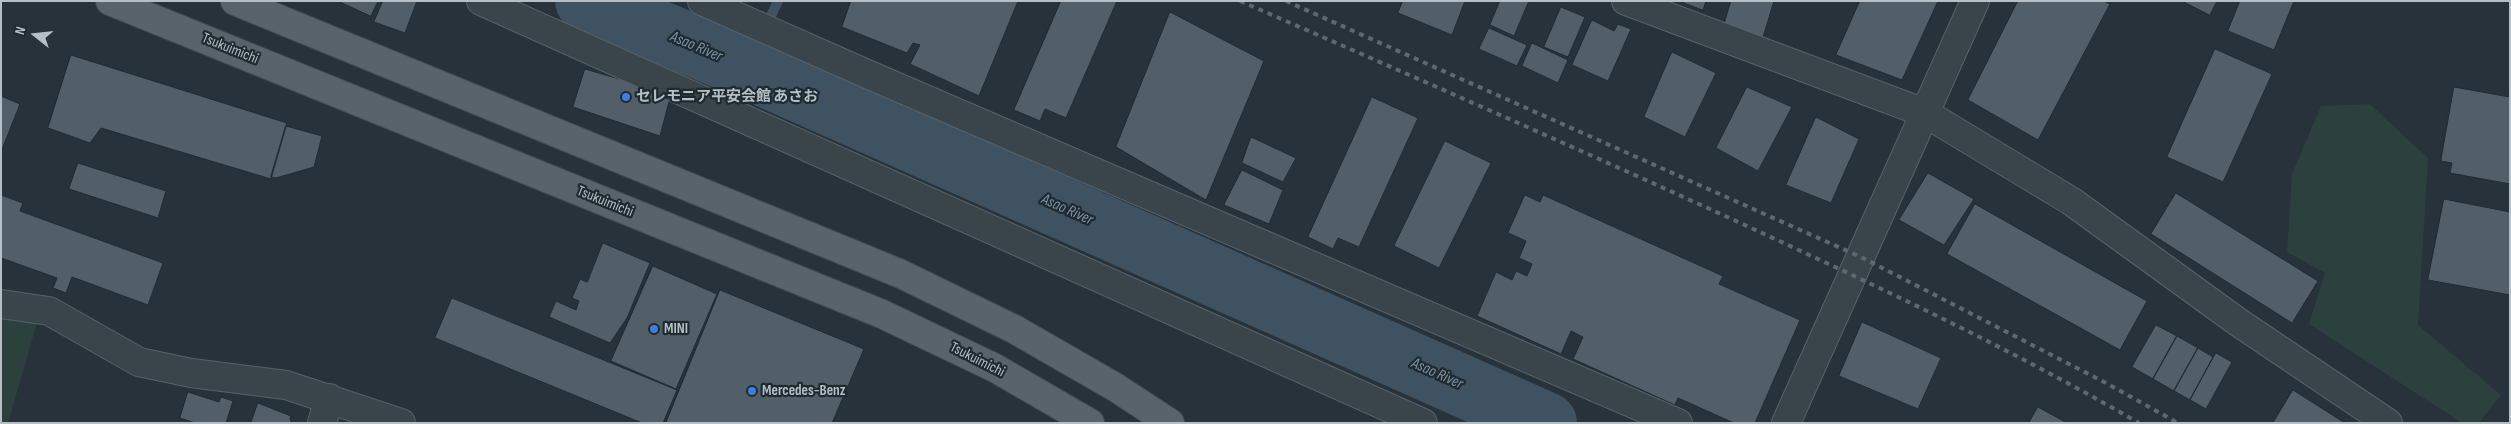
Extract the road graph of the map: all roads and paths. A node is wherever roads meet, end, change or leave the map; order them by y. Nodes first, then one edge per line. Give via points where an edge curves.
1 (110, 1) edge
2 (235, 1) edge
3 (481, 1) edge
4 (702, 1) edge
5 (1626, 1) edge
6 (1975, 1) edge
7 (274, 8) edge
8 (1925, 113) junction
9 (1, 304) edge
10 (326, 411) edge
11 (401, 423) edge
12 (1090, 423) edge
13 (1170, 423) edge
14 (1423, 423) edge
15 (1678, 423) edge
16 (1786, 423) edge
17 (2388, 423) edge

1 - 12 main road, Tsukuimichi via 882,314 995,368
2 - 7 main road
3 - 14 street
4 - 15 street
5 - 8 street
6 - 8 street
7 - 13 main road via 901,274 1014,329
8 - 16 street
8 - 17 street via 2071,201 2238,322
9 - 10 street via 49,311 139,362 191,374 286,385
10 - 11 street

